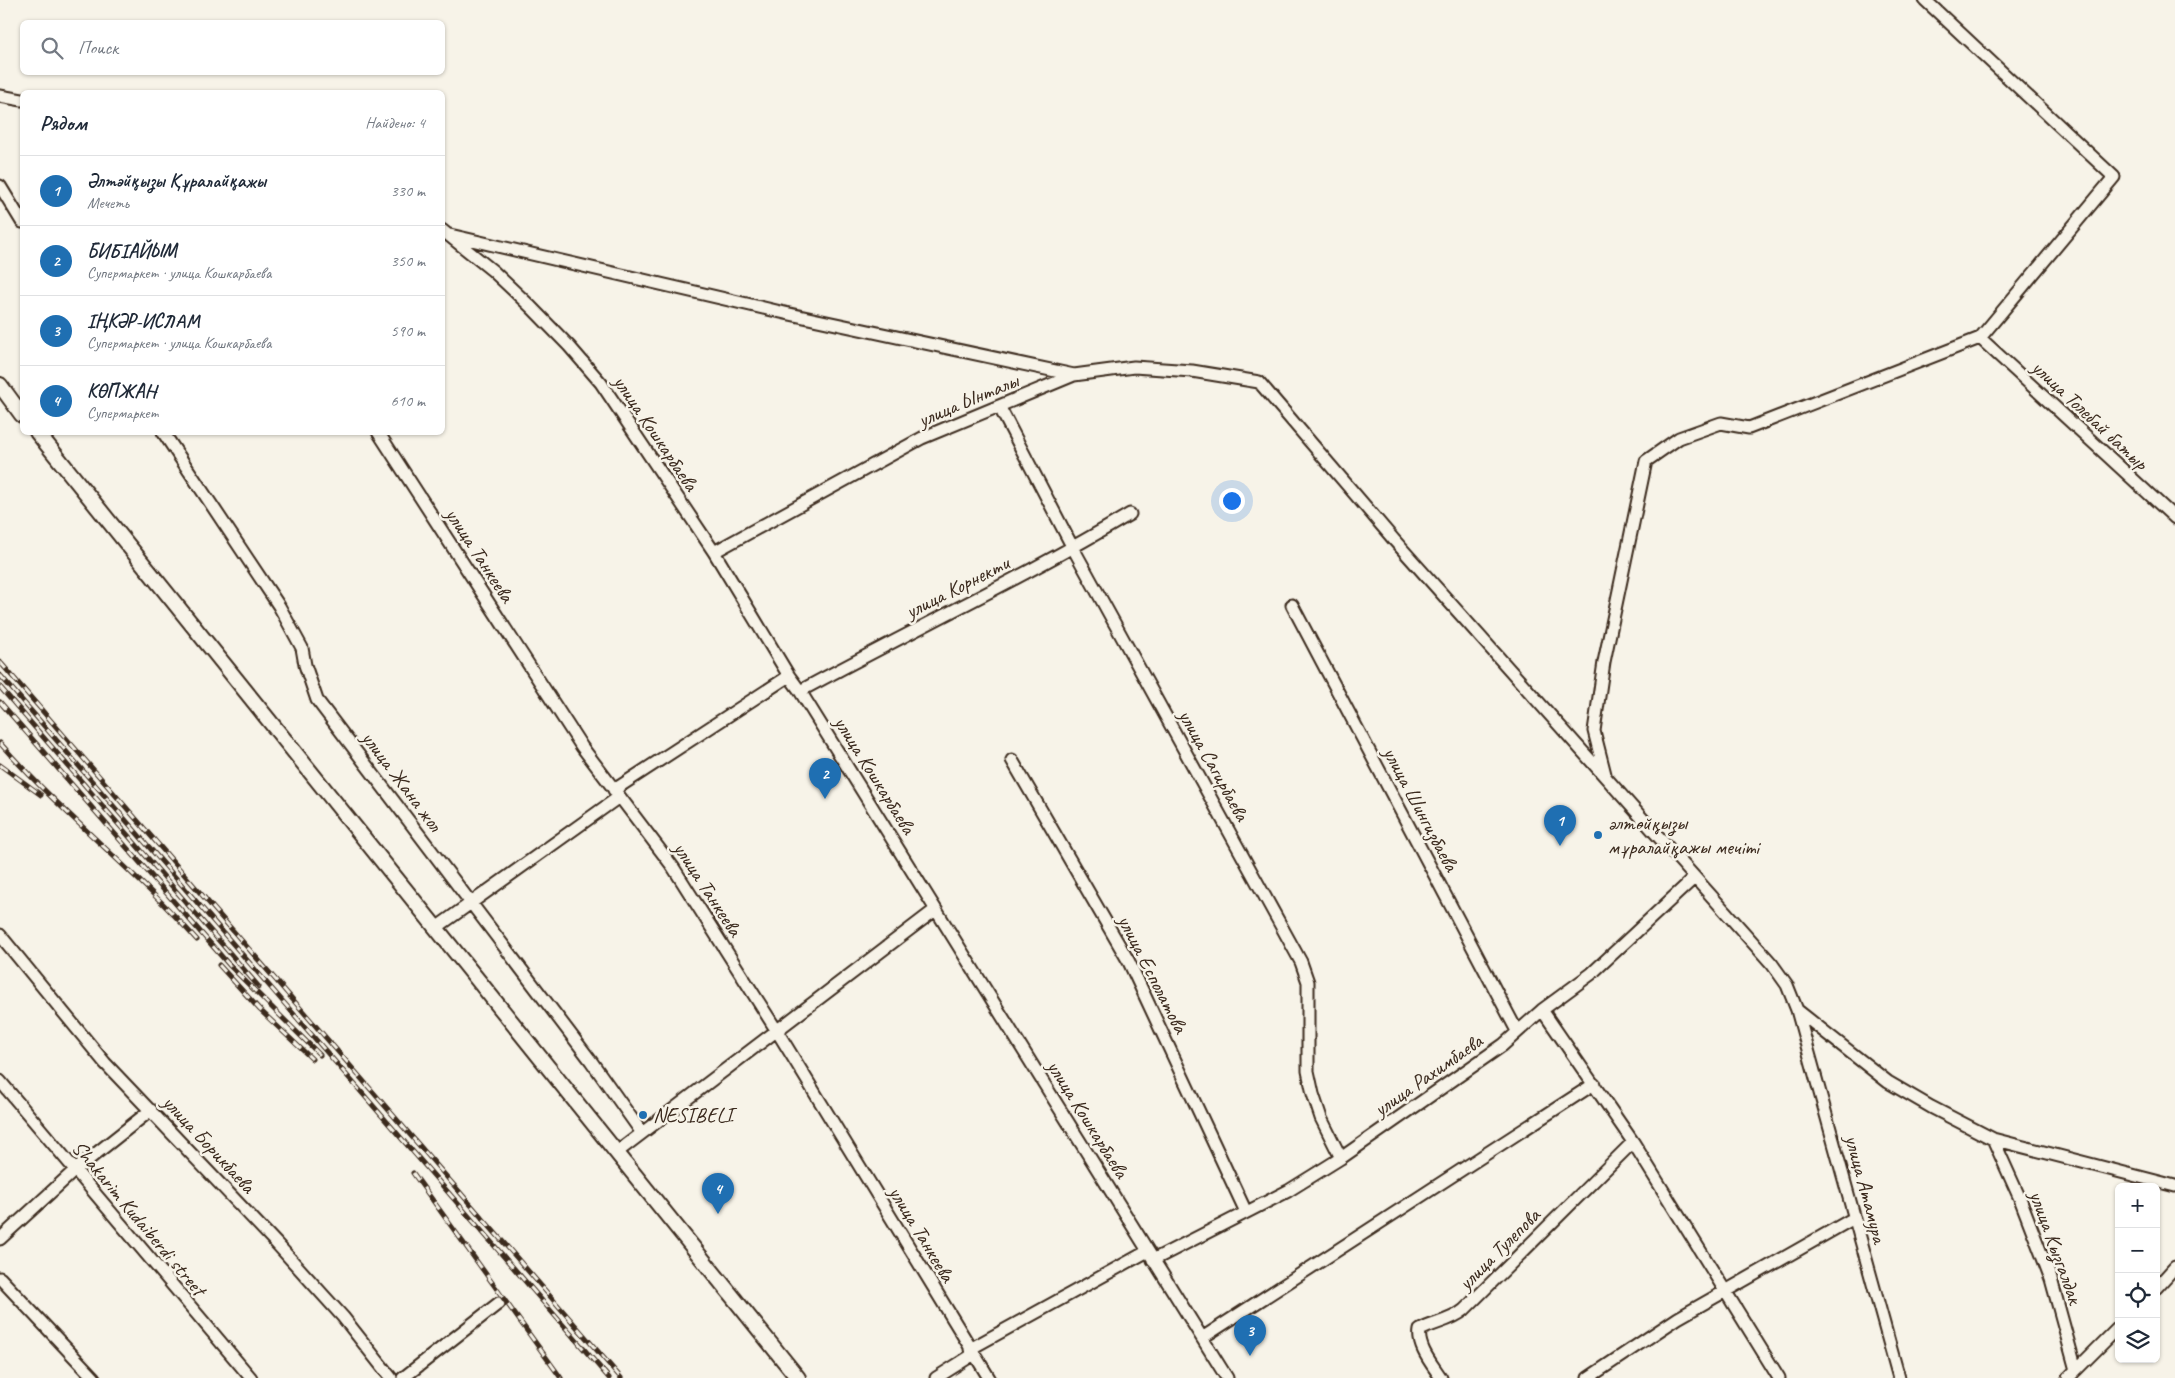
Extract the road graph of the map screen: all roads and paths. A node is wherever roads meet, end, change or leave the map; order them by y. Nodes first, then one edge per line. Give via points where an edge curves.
1 (1925, 0) edge
2 (0, 96) edge
3 (20, 100) edge
4 (0, 186) edge
5 (20, 219) edge
6 (446, 232) edge
7 (1980, 338) junction
8 (1074, 375) junction
9 (1259, 382) joint
10 (0, 384) edge
11 (999, 406) junction
12 (20, 411) edge
13 (39, 435) edge
14 (165, 435) edge
15 (380, 435) edge
16 (1130, 514) dead end
17 (2175, 518) edge
18 (1073, 548) junction
19 (714, 552) junction
20 (1292, 606) dead end
21 (789, 676) junction
22 (800, 691) junction
23 (1012, 760) dead end
24 (1606, 776) junction
25 (617, 794) junction
26 (1694, 878) junction
27 (471, 904) junction
28 (935, 910) junction
29 (436, 928) junction
30 (0, 935) edge
31 (1542, 1010) junction
32 (1797, 1010) junction
33 (776, 1031) junction
34 (1518, 1031) junction
35 (0, 1081) edge
36 (1594, 1084) junction
37 (151, 1110) junction
38 (642, 1134) junction
39 (1993, 1139) junction
40 (1633, 1142) junction
41 (616, 1153) junction
42 (1341, 1158) junction
43 (74, 1171) junction
44 (2175, 1186) edge
45 (1246, 1212) junction
46 (1854, 1218) junction
47 (0, 1239) edge
48 (1151, 1255) junction
49 (2175, 1267) edge
50 (0, 1278) edge
51 (2160, 1284) edge
52 (1726, 1290) junction
53 (499, 1303) dead end
54 (2115, 1331) edge
55 (1202, 1338) junction
56 (972, 1352) junction
57 (2072, 1374) edge
58 (94, 1378) edge
59 (251, 1378) edge
60 (391, 1378) edge
61 (402, 1378) edge
62 (798, 1378) edge
63 (936, 1378) edge
64 (989, 1378) edge
65 (1227, 1378) edge
66 (1441, 1378) edge
67 (1588, 1378) edge
68 (1779, 1378) edge
69 (1899, 1378) edge

1 - 7 street via 2114,177
2 - 3 street
4 - 5 street
6 - 8 street via 795,315
6 - 19 street, улица Кошкарбаева via 531,307 601,383
7 - 17 street, улица Толебай батыр
7 - 24 street via 1749,428 1721,423 1678,438 1646,460 1604,662 1594,731
8 - 9 street, улица Ынталы via 1134,367 1192,371
8 - 11 street, улица Ынталы
9 - 24 street, улица Атамура via 1394,541
10 - 12 main road
11 - 18 street, улица Сагирбаева
11 - 19 street, улица Ынталы via 922,438
13 - 29 main road
14 - 27 street, улица Жана жол via 294,632 317,700
15 - 25 street, улица Танкеева via 582,747
16 - 18 street, улица Корнекти
18 - 22 street, улица Корнекти
18 - 42 street, улица Сагирбаева via 1301,962 1308,982 1308,1071 1321,1118
19 - 21 street, улица Кошкарбаева
20 - 34 street, улица Шингизбаева
21 - 22 street, улица Кошкарбаева
21 - 25 street
22 - 28 street, улица Кошкарбаева
23 - 45 street, улица Есполатова via 1129,962
24 - 26 street, улица Атамура
25 - 27 street
25 - 33 street, улица Танкеева via 673,868
26 - 31 street, улица Рахимбаева via 1591,974
26 - 32 street, улица Атамура via 1772,964 1787,985
27 - 29 street
27 - 38 street, улица Жана жол via 591,1061
28 - 33 street
28 - 48 street, улица Кошкарбаева
29 - 41 main road
30 - 37 street, улица Борикбаева via 105,1063
31 - 34 street, улица Рахимбаева
31 - 36 street
32 - 39 street via 1888,1082
32 - 46 street, улица Атамура
33 - 38 street
33 - 56 street, улица Танкеева
34 - 42 street, улица Рахимбаева via 1504,1046
35 - 43 street, Shakarim Kudaiberdi street
36 - 40 street
36 - 55 street
37 - 43 street
37 - 60 street, улица Борикбаева via 343,1317
38 - 41 street
39 - 44 street
39 - 57 street, улица Кызгалдак via 2051,1279
40 - 52 street
40 - 66 street, улица Тулепова via 1464,1310 1456,1317 1420,1330 1422,1347
41 - 62 main road
42 - 45 street, улица Рахимбаева
43 - 47 street
43 - 59 street, Shakarim Kudaiberdi street
45 - 48 street, улица Рахимбаева
46 - 52 street
46 - 69 street, улица Атамура
48 - 55 street, улица Кошкарбаева
48 - 56 street, улица Рахимбаева
49 - 51 street
50 - 58 street
52 - 67 street
52 - 68 street
53 - 61 street
54 - 57 street
55 - 65 street, улица Кошкарбаева
56 - 63 street, улица Рахимбаева
56 - 64 street, улица Танкеева

